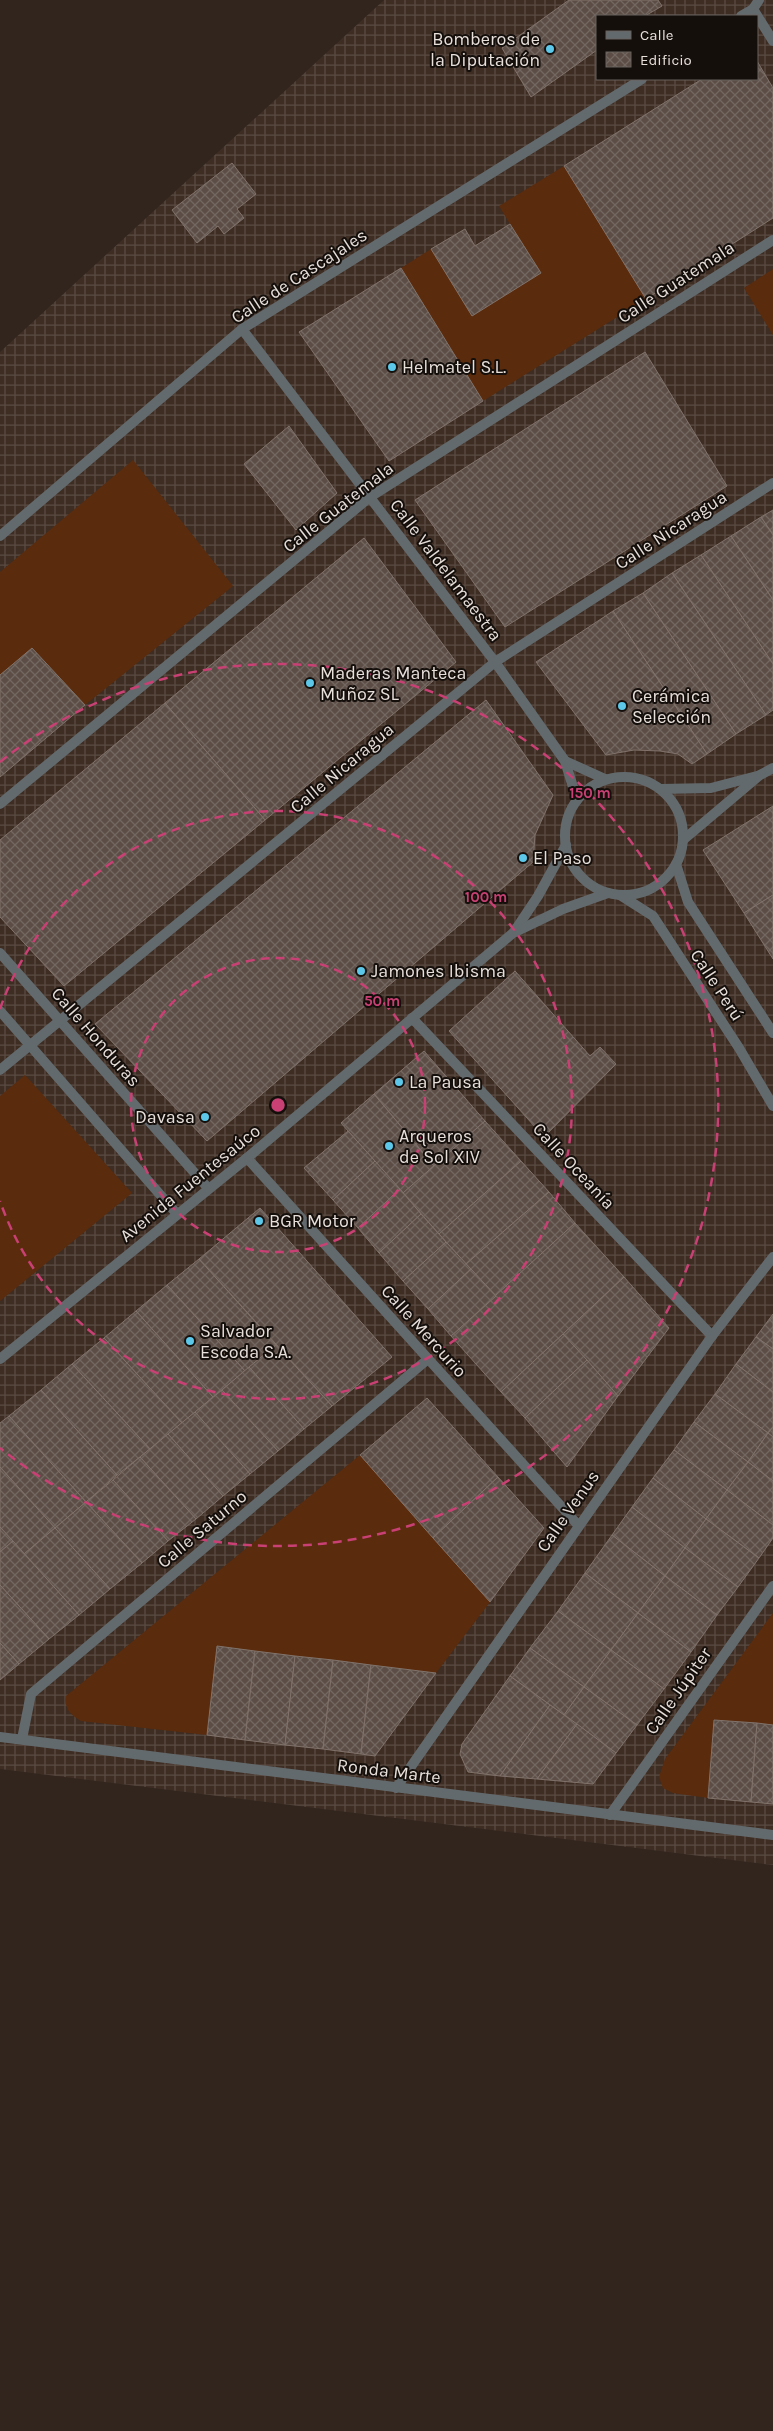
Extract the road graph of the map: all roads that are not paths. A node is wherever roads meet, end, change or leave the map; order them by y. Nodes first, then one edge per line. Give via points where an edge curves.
1 (756, 4) edge
2 (742, 15) edge
3 (773, 41) edge
4 (640, 80) edge
5 (773, 240) edge
6 (242, 329) junction
7 (773, 483) edge
8 (370, 497) junction
9 (0, 536) edge
10 (495, 662) junction
11 (565, 761) junction
12 (773, 768) edge
13 (760, 775) junction
14 (605, 779) junction
15 (661, 789) junction
16 (577, 800) junction
17 (0, 804) edge
18 (683, 840) junction
19 (566, 845) junction
20 (676, 864) junction
21 (608, 893) junction
22 (620, 895) junction
23 (514, 933) junction
24 (0, 953) edge
25 (0, 1011) edge
26 (412, 1018) junction
27 (61, 1022) junction
28 (773, 1033) edge
29 (30, 1046) junction
30 (0, 1070) edge
31 (773, 1106) edge
32 (247, 1158) junction
33 (208, 1188) junction
34 (177, 1214) junction
35 (773, 1257) edge
36 (712, 1336) junction
37 (0, 1359) edge
38 (428, 1359) junction
39 (578, 1525) junction
40 (773, 1586) edge
41 (0, 1737) edge
42 (22, 1739) junction
43 (396, 1788) junction
44 (610, 1815) junction
45 (773, 1836) edge

1 - 2 street
1 - 3 street
4 - 6 street, Calle de Cascajales
5 - 8 street, Calle Guatemala
6 - 8 street, Calle Valdelamaestra
6 - 9 street, Calle de Cascajales
7 - 10 street, Calle Nicaragua
8 - 10 street, Calle Valdelamaestra
8 - 17 street, Calle Guatemala
10 - 11 street, Calle Valdelamaestra
10 - 27 street, Calle Nicaragua
11 - 14 street
11 - 16 street, Calle Valdelamaestra
12 - 13 street
13 - 15 street via 711,788
13 - 18 street
14 - 15 street via 634,777
14 - 16 street via 589,787
15 - 18 street via 674,804 681,821
16 - 19 street via 566,822
18 - 20 street
19 - 21 street via 580,875
19 - 23 street, Avenida Fuentesaúco
20 - 22 street via 662,881 642,892
20 - 28 street, Calle Perú via 688,902
21 - 22 street
21 - 23 street, Avenida Fuentesaúco
22 - 31 street, Calle Perú via 653,916
23 - 26 street, Avenida Fuentesaúco
24 - 27 street, Calle Honduras
25 - 29 street
26 - 32 street, Avenida Fuentesaúco
26 - 36 street, Calle Oceanía
27 - 29 street, Calle Nicaragua
27 - 33 street, Calle Honduras
29 - 30 street, Calle Nicaragua
29 - 34 street
32 - 33 street, Avenida Fuentesaúco
32 - 38 street, Calle Mercurio
33 - 34 street, Avenida Fuentesaúco
34 - 37 street, Avenida Fuentesaúco
35 - 36 street, Calle Venus
36 - 39 street, Calle Venus
38 - 39 street, Calle Mercurio
38 - 42 street, Calle Saturno via 32,1694
39 - 43 street, Calle Venus
40 - 44 street, Calle Júpiter
41 - 42 street, Ronda Marte
42 - 43 street, Ronda Marte
43 - 44 street, Ronda Marte
44 - 45 street, Ronda Marte

